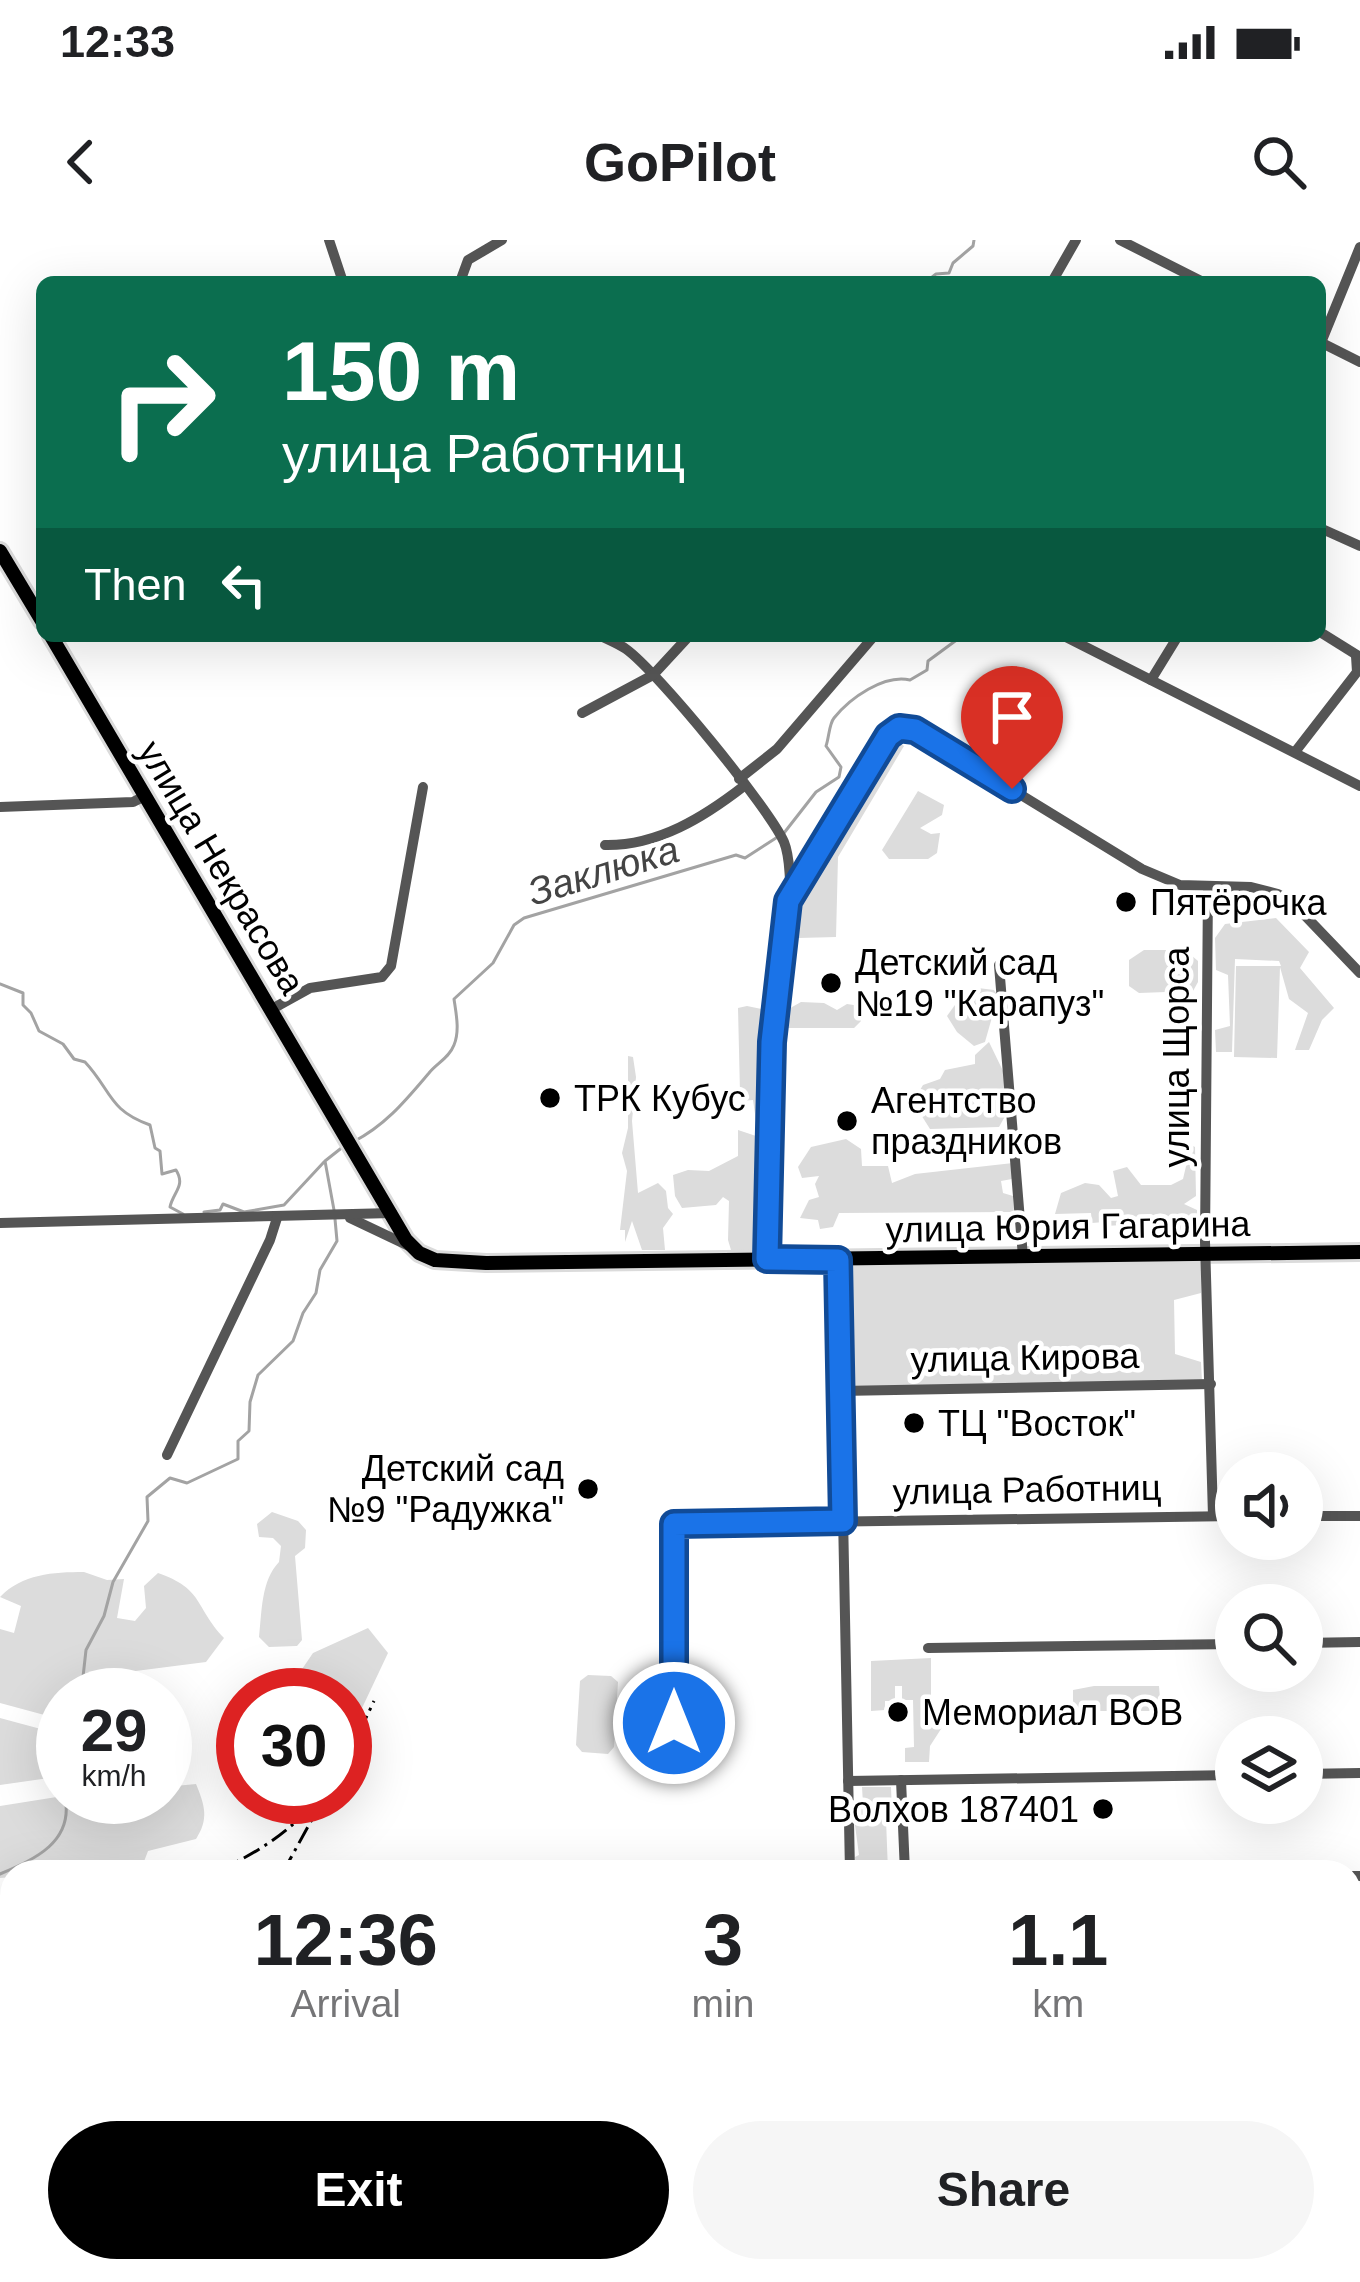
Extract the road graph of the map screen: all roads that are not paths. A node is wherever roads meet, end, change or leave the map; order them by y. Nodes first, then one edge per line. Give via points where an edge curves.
1 (329, 240) edge
2 (502, 240) edge
3 (1076, 240) edge
4 (1120, 240) edge
5 (1360, 247) edge
6 (341, 276) edge
7 (462, 276) edge
8 (1055, 276) edge
9 (1191, 276) edge
10 (1326, 329) edge
11 (1326, 346) edge
12 (1360, 362) edge
13 (1326, 530) edge
14 (1360, 546) edge
15 (0, 551) edge
16 (36, 611) edge
17 (1326, 636) edge
18 (55, 642) edge
19 (613, 642) edge
20 (683, 642) edge
21 (869, 642) edge
22 (1076, 642) edge
23 (1174, 642) edge
24 (1358, 657) edge
25 (653, 675) junction
26 (1151, 680) junction
27 (582, 713) dead end
28 (1295, 752) junction
29 (742, 783) junction
30 (1360, 786) edge
31 (423, 787) dead end
32 (145, 796) junction
33 (0, 807) edge
34 (605, 845) dead end
35 (1208, 887) junction
36 (788, 901) junction
37 (999, 965) dead end
38 (1360, 973) edge
39 (272, 1009) junction
40 (392, 1213) junction
41 (347, 1217) junction
42 (277, 1218) junction
43 (0, 1223) edge
44 (416, 1251) junction
45 (1360, 1252) edge
46 (1206, 1254) junction
47 (1023, 1257) junction
48 (767, 1259) junction
49 (838, 1260) junction
50 (1210, 1384) junction
51 (840, 1391) junction
52 (167, 1455) dead end
53 (1213, 1516) joint
54 (1323, 1516) edge
55 (1360, 1516) edge
56 (843, 1521) junction
57 (1360, 1642) edge
58 (1323, 1643) edge
59 (1215, 1644) edge
60 (928, 1648) dead end
61 (675, 1765) dead end
62 (1360, 1773) edge
63 (1323, 1774) edge
64 (1215, 1775) edge
65 (901, 1780) junction
66 (848, 1781) junction
67 (850, 1860) edge
68 (904, 1860) edge

1 - 6 street
2 - 7 street via 468,260
3 - 8 street
4 - 9 street
5 - 10 street
11 - 12 street
13 - 14 street
15 - 16 main road
17 - 24 street
18 - 32 main road, улица Некрасова
19 - 25 street
20 - 25 street
21 - 29 street
22 - 26 street
23 - 26 street
24 - 28 street via 1357,672
25 - 27 street
25 - 29 street
26 - 28 street
28 - 30 street
29 - 34 street via 684,827
29 - 36 street via 784,843
31 - 39 street via 392,966 382,977 310,988
32 - 33 street
32 - 39 main road, улица Некрасова
35 - 36 street via 1142,869 915,730 899,728
35 - 38 street via 1251,887 1292,902
35 - 46 street, улица Щорса
36 - 48 street via 772,1042
37 - 47 street
39 - 40 main road, улица Некрасова
40 - 41 street
40 - 44 main road
41 - 42 street
41 - 44 street
42 - 43 street
42 - 52 street
44 - 48 main road, улица Юрия Гагарина via 464,1262
45 - 46 main road, улица Юрия Гагарина
46 - 47 main road, улица Юрия Гагарина
46 - 50 street, улица Щорса
47 - 49 main road, улица Юрия Гагарина
48 - 49 main road, улица Юрия Гагарина
49 - 51 street
50 - 51 street, улица Кирова
50 - 53 street, улица Щорса
51 - 56 street
53 - 56 street, улица Работниц
54 - 55 street
56 - 61 street, улица Работниц via 674,1524
56 - 66 street
57 - 58 street
59 - 60 street
62 - 63 street
64 - 65 street
65 - 66 street
65 - 68 street
66 - 67 street

